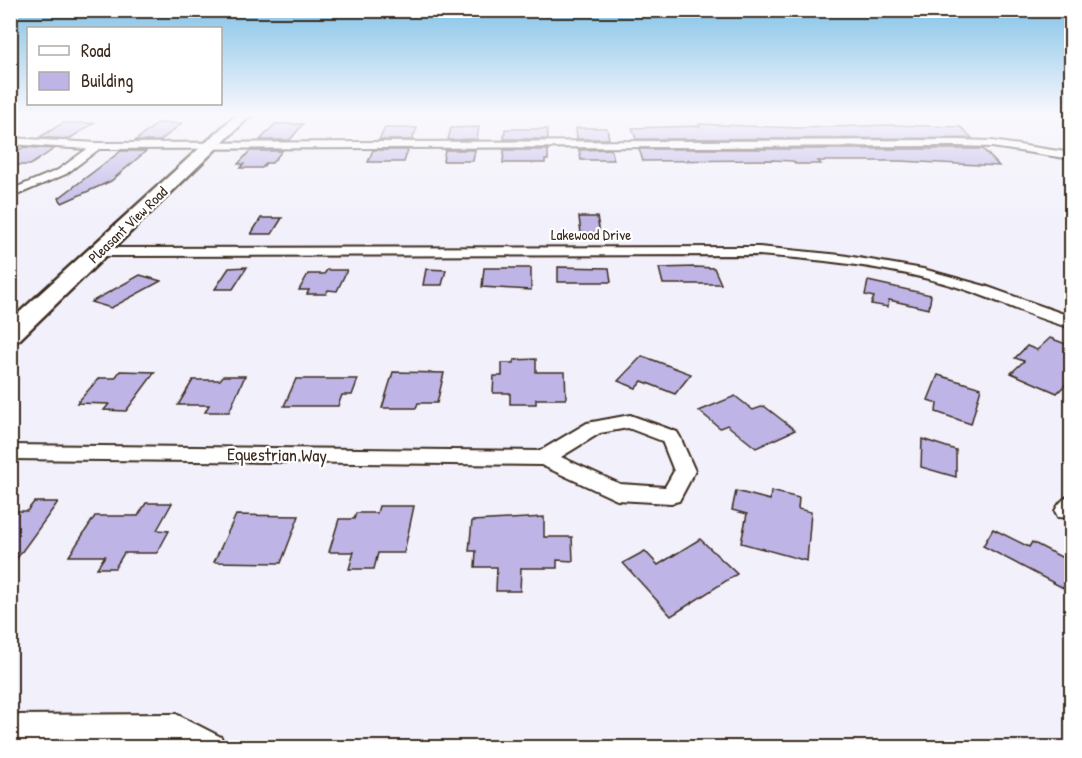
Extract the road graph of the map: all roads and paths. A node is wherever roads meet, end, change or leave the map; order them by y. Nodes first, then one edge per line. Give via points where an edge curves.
1 (92, 149) edge
2 (206, 149) edge
3 (1034, 149) edge
4 (1070, 154) edge
5 (10, 195) edge
6 (100, 252) junction
7 (1071, 323) edge
8 (10, 335) edge
9 (10, 452) edge
10 (544, 458) junction
11 (10, 730) edge
12 (210, 747) edge

1 - 5 street via 62,172
2 - 6 main road, Pleasant View Road
3 - 4 street
6 - 7 street, Lakewood Drive via 759,251 866,262 925,274
6 - 8 main road, Pleasant View Road
9 - 10 street, Equestrian Way
10 - 10 street, Equestrian Way via 617,492 671,495 685,471 670,437 630,421 594,428
11 - 12 street via 176,729

